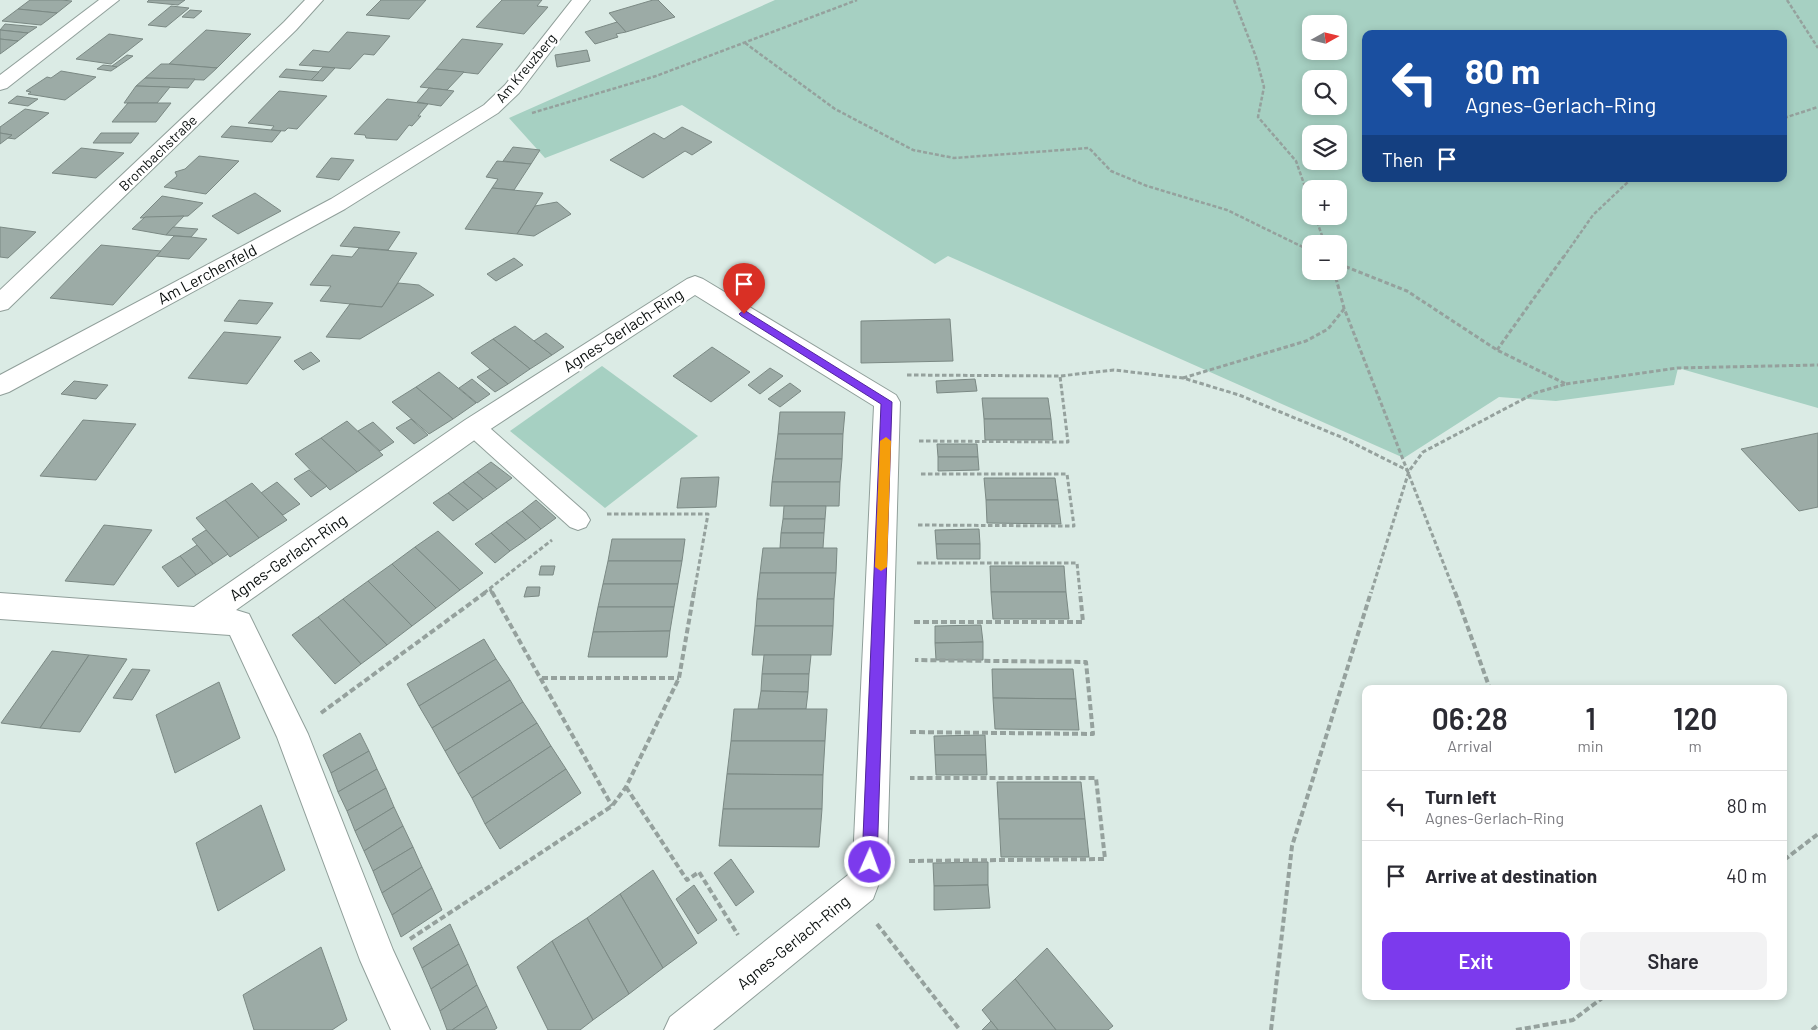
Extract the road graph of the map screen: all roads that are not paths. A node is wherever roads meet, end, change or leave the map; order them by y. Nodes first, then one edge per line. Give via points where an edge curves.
1 (110, 0) edge
2 (314, 0) edge
3 (581, 0) edge
4 (0, 84) edge
5 (411, 157) joint
6 (0, 303) edge
7 (0, 386) edge
8 (474, 426) junction
9 (578, 520) road end
10 (0, 606) edge
11 (197, 621) junction
12 (411, 1030) edge
13 (683, 1030) edge

1 - 4 street
2 - 6 street, Brombachstraße
3 - 5 street, Am Kreuzberg via 512,89 491,109
5 - 7 street, Am Lerchenfeld via 338,204
8 - 9 lane
8 - 11 street, Agnes-Gerlach-Ring
8 - 13 street, Agnes-Gerlach-Ring via 695,284 887,402 870,862 861,887
10 - 11 street, Agnes-Gerlach-Ring
11 - 12 street, Agnes-Gerlach-Ring via 239,623 292,734 378,960

